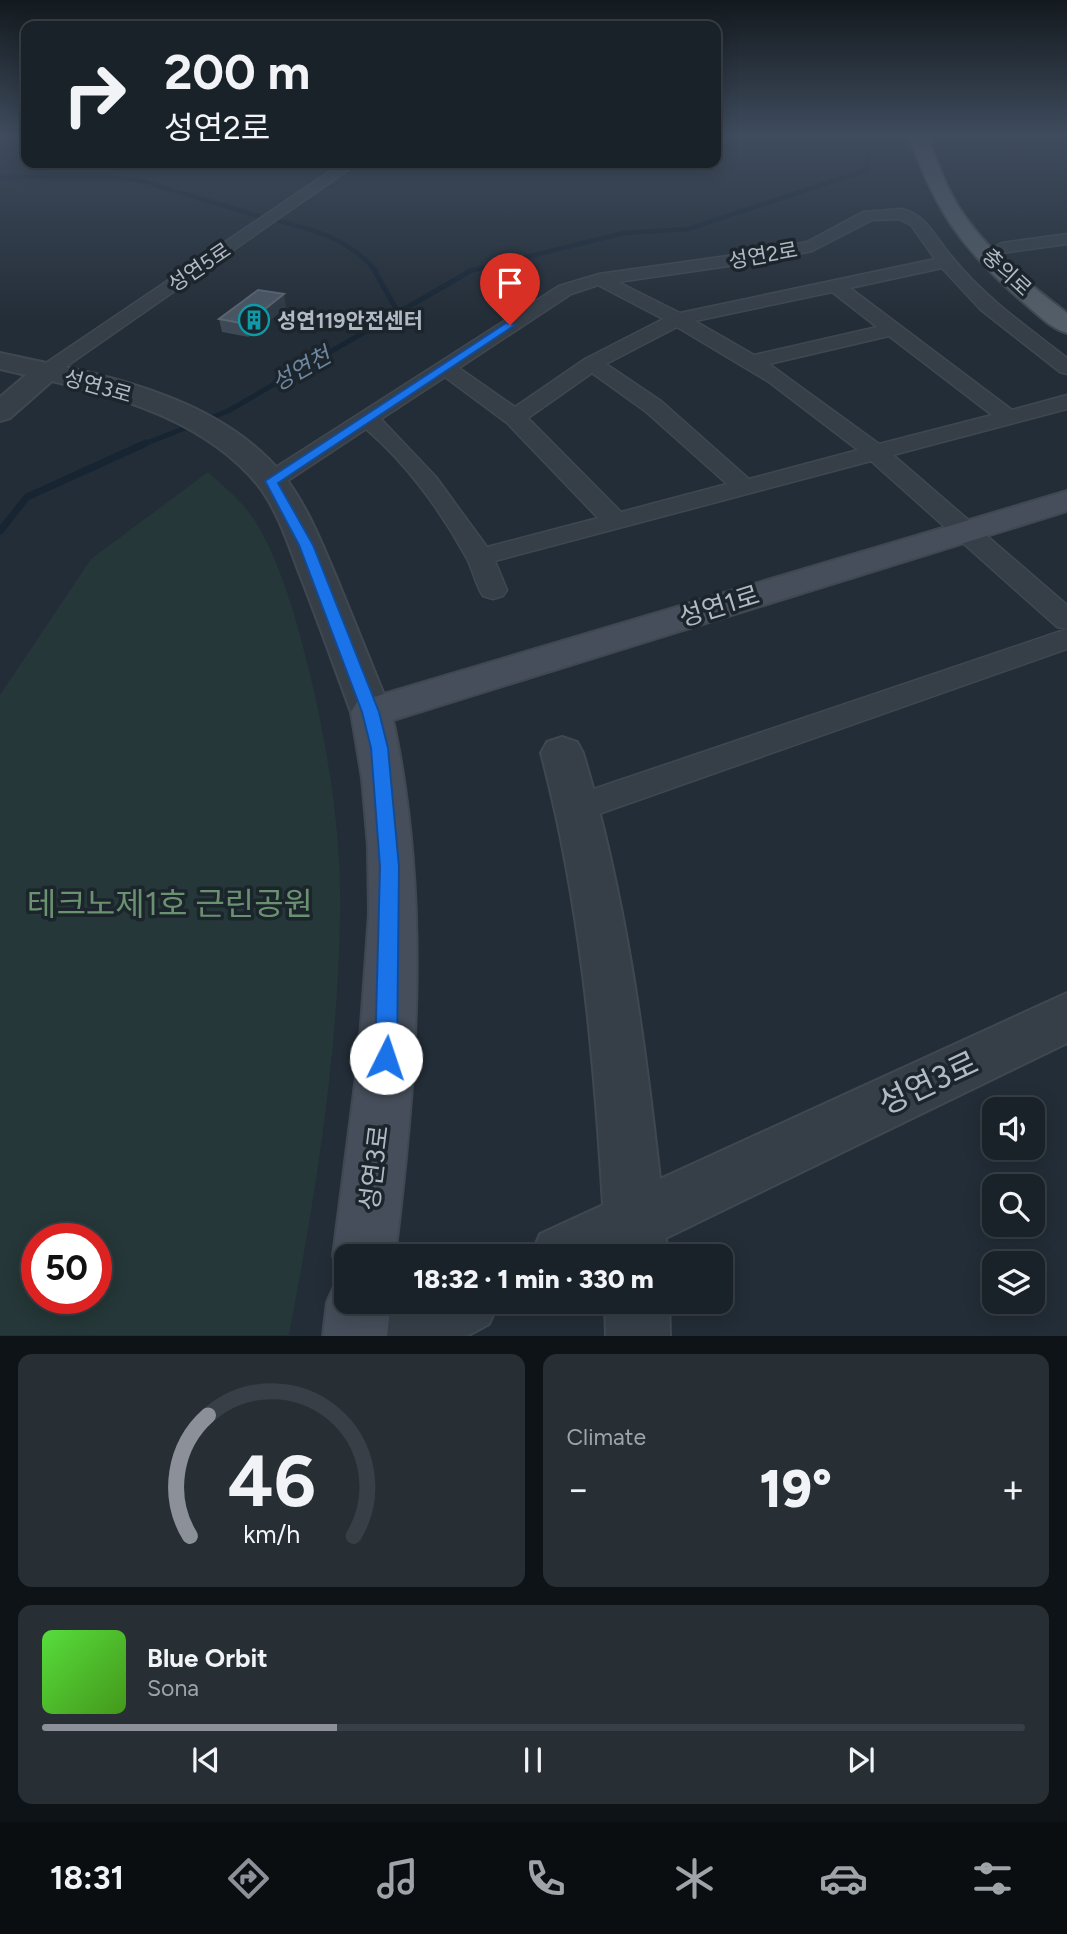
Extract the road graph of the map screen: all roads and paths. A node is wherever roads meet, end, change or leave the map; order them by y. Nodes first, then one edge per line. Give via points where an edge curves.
1 (299, 198) edge
2 (943, 198) edge
3 (961, 198) edge
4 (1067, 239) edge
5 (1002, 248) junction
6 (946, 262) junction
7 (600, 279) junction
8 (835, 285) junction
9 (1067, 304) edge
10 (678, 319) junction
11 (1067, 325) edge
12 (893, 329) junction
13 (0, 361) edge
14 (751, 362) junction
15 (592, 363) junction
16 (445, 368) junction
17 (1067, 368) edge
18 (47, 371) junction
19 (1067, 402) edge
20 (0, 412) edge
21 (516, 416) junction
22 (1009, 417) junction
23 (367, 419) junction
24 (875, 452) junction
25 (271, 481) junction
26 (744, 487) junction
27 (1067, 500) edge
28 (615, 521) junction
29 (966, 531) junction
30 (480, 557) junction
31 (493, 590) dead end
32 (1067, 620) edge
33 (1067, 639) edge
34 (370, 712) junction
35 (562, 752) dead end
36 (579, 808) junction
37 (1067, 1017) edge
38 (636, 1239) edge
39 (365, 1244) edge
40 (614, 1244) edge
41 (358, 1314) edge
42 (442, 1314) edge
43 (637, 1314) edge
44 (355, 1335) edge
45 (397, 1335) edge
46 (638, 1335) edge

1 - 18 street, 성연5로
2 - 11 main road, 충의로 via 971,238
3 - 5 main road, 충의로
4 - 5 street
5 - 9 main road, 충의로
6 - 7 street, 성연2로 via 914,218 883,213 864,217 812,246
6 - 8 street
6 - 17 street, 성연2로 via 988,306
7 - 10 street
7 - 16 street, 성연2로 via 554,296
8 - 10 street
8 - 12 street
10 - 14 street
10 - 15 street
12 - 14 street
12 - 22 street
13 - 18 street, 성연3로
14 - 24 street
15 - 21 street
15 - 26 street via 653,406
16 - 21 street
16 - 23 street, 성연2로
18 - 20 street, 성연3로
18 - 25 street, 성연3로 via 149,401 195,420 234,446
19 - 22 street
21 - 28 street
22 - 24 street
23 - 25 street, 성연2로
23 - 30 street via 391,440 447,508
24 - 26 street
24 - 29 street
25 - 34 street, 성연3로 via 306,545
26 - 28 street
27 - 29 main road, 성연1로
28 - 30 street
29 - 32 street
29 - 34 main road, 성연1로
30 - 31 street
33 - 36 street
34 - 39 main road, 성연3로 via 384,784 391,918 388,1036
35 - 36 street
36 - 38 street via 607,961
37 - 38 street, 성연3로
38 - 40 street, 성연3로
41 - 44 main road
42 - 45 street
43 - 46 street

